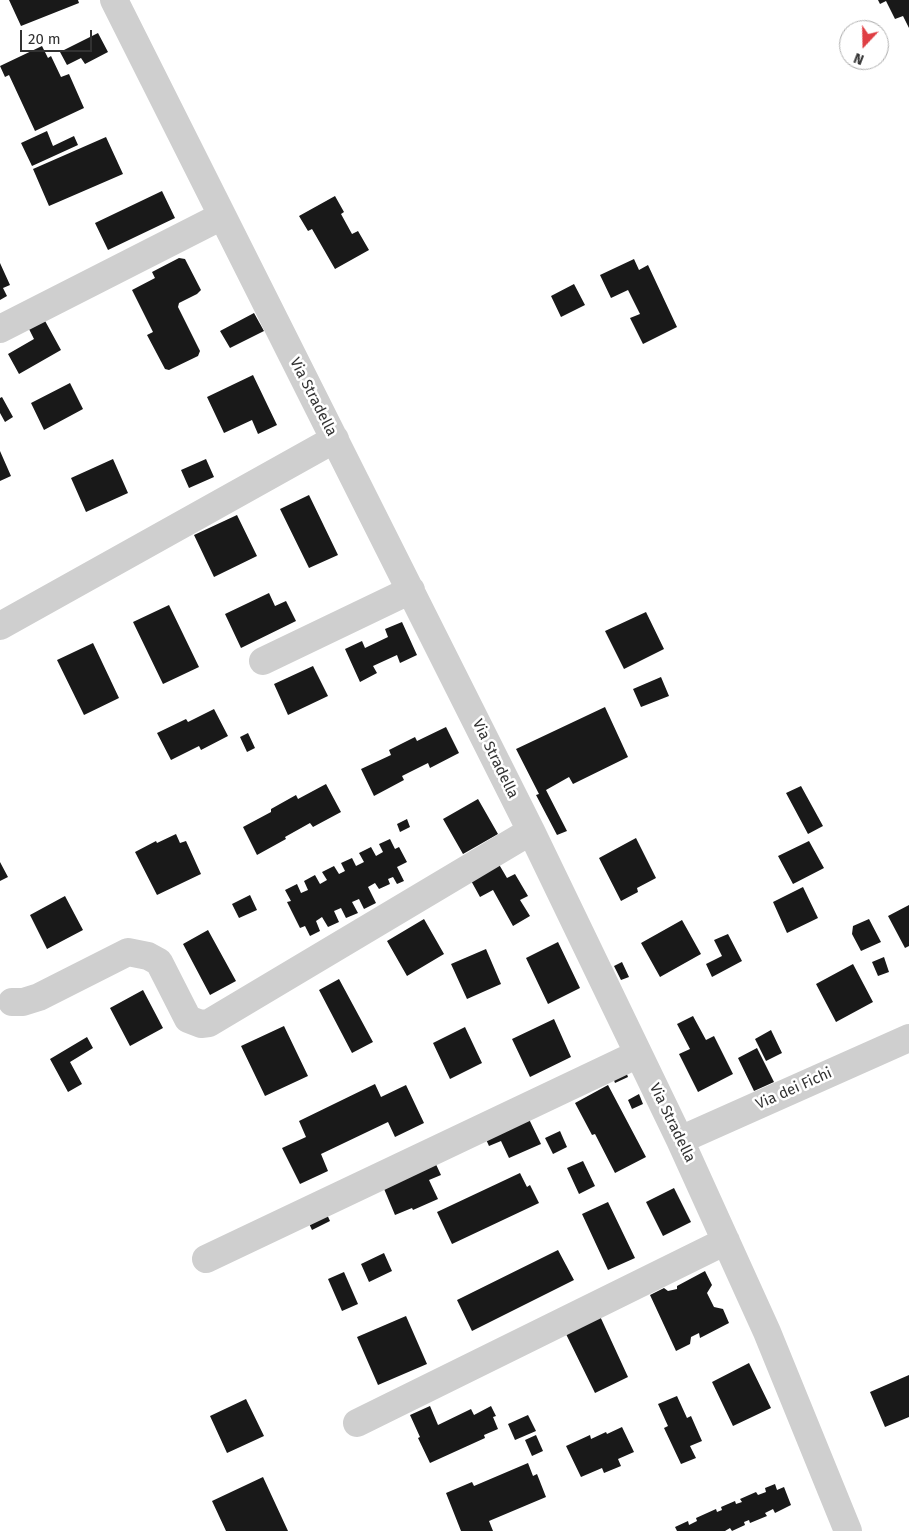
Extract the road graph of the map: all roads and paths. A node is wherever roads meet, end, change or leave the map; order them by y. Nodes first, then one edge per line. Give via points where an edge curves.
1 (114, 0) edge
2 (222, 216) junction
3 (0, 329) edge
4 (335, 439) junction
5 (410, 590) junction
6 (0, 626) edge
7 (263, 661) dead end
8 (531, 831) junction
9 (12, 1002) dead end
10 (909, 1038) edge
11 (638, 1054) junction
12 (680, 1140) junction
13 (726, 1241) junction
14 (206, 1259) dead end
15 (357, 1424) dead end
16 (848, 1531) edge

1 - 2 street, Via Stradella
2 - 3 street
2 - 4 street, Via Stradella
4 - 5 street, Via Stradella
4 - 6 street
5 - 7 street
5 - 8 street, Via Stradella
8 - 9 street via 210,1023 201,1024 188,1019 159,962 128,952 39,997
8 - 11 street, Via Stradella
10 - 12 street, Via dei Fichi
11 - 12 street, Via Stradella
11 - 14 street
12 - 13 street, Via Stradella
13 - 15 street
13 - 16 street, Via Stradella via 767,1332

